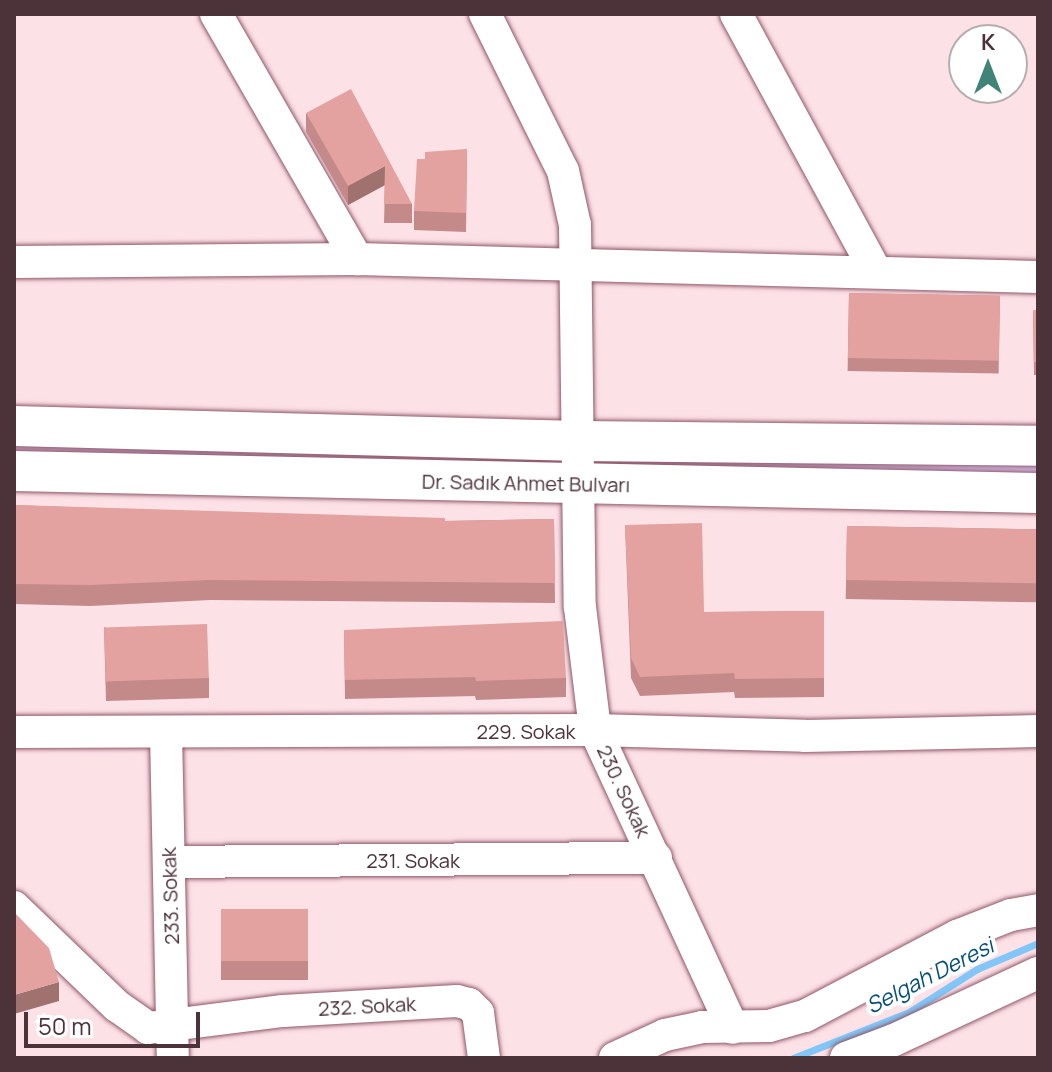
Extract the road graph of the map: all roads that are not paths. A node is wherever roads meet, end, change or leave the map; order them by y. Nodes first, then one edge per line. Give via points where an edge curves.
1 (216, 14) edge
2 (485, 14) edge
3 (736, 14) edge
4 (357, 259) junction
5 (14, 262) edge
6 (577, 267) junction
7 (875, 270) junction
8 (1038, 277) edge
9 (14, 426) edge
10 (580, 441) junction
11 (1038, 446) edge
12 (14, 471) edge
13 (579, 484) junction
14 (1038, 493) edge
15 (595, 730) junction
16 (1038, 731) edge
17 (14, 732) edge
18 (166, 733) junction
19 (656, 858) junction
20 (169, 862) junction
21 (14, 907) edge
22 (1038, 910) edge
23 (1038, 973) edge
24 (174, 1024) junction
25 (733, 1028) junction
26 (173, 1058) edge
27 (484, 1058) edge
28 (615, 1058) edge
29 (846, 1058) edge

1 - 4 street
2 - 6 street, 230. Sokak via 563,171 575,225
3 - 7 street
4 - 5 street
4 - 6 street
6 - 7 street
6 - 10 street, 230. Sokak
7 - 8 street
9 - 10 main road
10 - 11 main road
10 - 13 street, 230. Sokak
12 - 13 main road, Dr. Sadık Ahmet Bulvarı
13 - 14 main road, Dr. Sadık Ahmet Bulvarı
13 - 15 street, 230. Sokak via 580,607
15 - 16 street, 229. Sokak via 805,736
15 - 18 street, 229. Sokak
15 - 19 street, 230. Sokak
17 - 18 street, 229. Sokak
18 - 20 street, 233. Sokak
19 - 20 street, 231. Sokak
19 - 25 street, 230. Sokak
20 - 24 street, 233. Sokak
21 - 24 street, 232. Sokak via 136,1021 148,1028
22 - 25 street via 957,936 805,1016
23 - 29 street
24 - 26 street, 233. Sokak
24 - 27 street, 232. Sokak via 283,1011 457,1001 478,1013
25 - 28 street via 702,1027 665,1035

